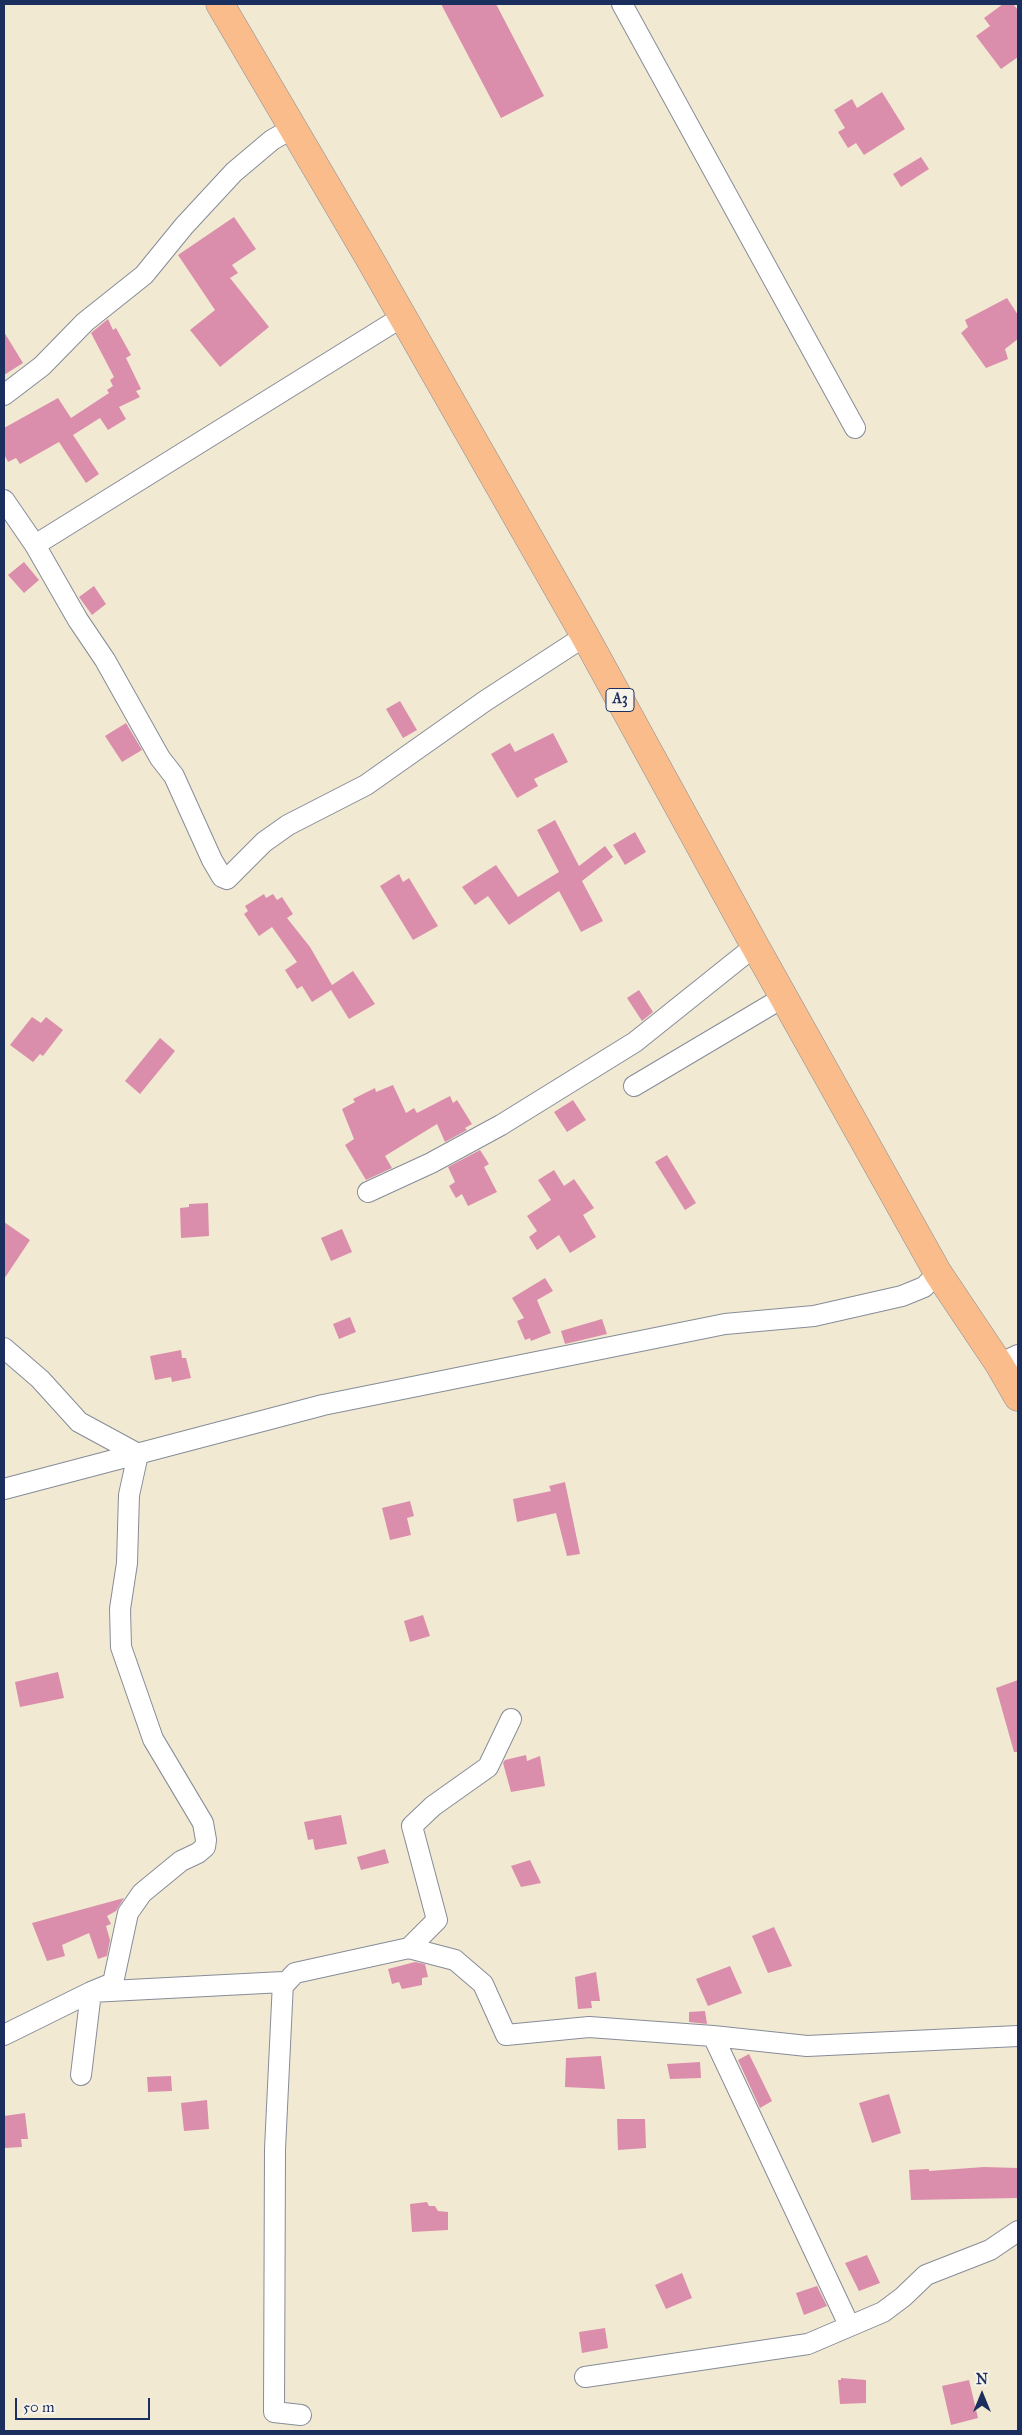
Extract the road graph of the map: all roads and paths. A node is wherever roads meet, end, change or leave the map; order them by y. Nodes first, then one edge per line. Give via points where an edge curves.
1 (220, 4) edge
2 (622, 4) edge
3 (293, 128) junction
4 (402, 317) junction
5 (4, 395) edge
6 (855, 428) dead end
7 (4, 500) edge
8 (35, 545) junction
9 (586, 636) junction
10 (755, 946) junction
11 (784, 997) junction
12 (634, 1086) dead end
13 (368, 1192) dead end
14 (938, 1273) junction
15 (4, 1348) edge
16 (1009, 1360) edge
17 (1018, 1397) edge
18 (138, 1454) junction
19 (4, 1489) edge
20 (511, 1719) dead end
21 (410, 1948) junction
22 (283, 1986) junction
23 (91, 1992) junction
24 (4, 2035) edge
25 (713, 2036) junction
26 (1018, 2036) edge
27 (81, 2074) dead end
28 (1018, 2231) edge
29 (849, 2325) junction
30 (586, 2377) dead end
31 (301, 2415) dead end

1 - 3 highway, A3
2 - 6 street
3 - 4 highway, A3
3 - 5 street via 272,140 234,172 144,275 85,322 42,366
4 - 8 street
4 - 9 highway, A3
7 - 8 street
8 - 9 street via 160,758 174,776 212,860 227,879 264,842 288,825 366,785 485,701
9 - 10 highway, A3
10 - 11 highway, A3
10 - 13 street via 635,1042 501,1125 431,1164
11 - 12 street
11 - 14 highway, A3
14 - 16 highway, A3
14 - 18 street via 924,1287 912,1293 814,1316 725,1324 578,1353 323,1406
15 - 18 street via 40,1379 80,1422
16 - 17 highway, A3
18 - 19 street
18 - 23 street via 129,1495 127,1562 120,1609 121,1648 154,1739 202,1823 206,1840 205,1847 198,1853 181,1862 142,1893 128,1913 113,1983
20 - 21 street via 488,1767 433,1806 412,1826 437,1920
21 - 22 street via 295,1973
21 - 25 street via 455,1960 483,1984 506,2035 589,2027
22 - 23 street via 283,1982
22 - 31 street via 275,2149 274,2412
23 - 24 street
23 - 27 street
25 - 26 street via 807,2046
25 - 29 street
28 - 29 street via 990,2250 926,2275 892,2306
29 - 30 street via 808,2344

